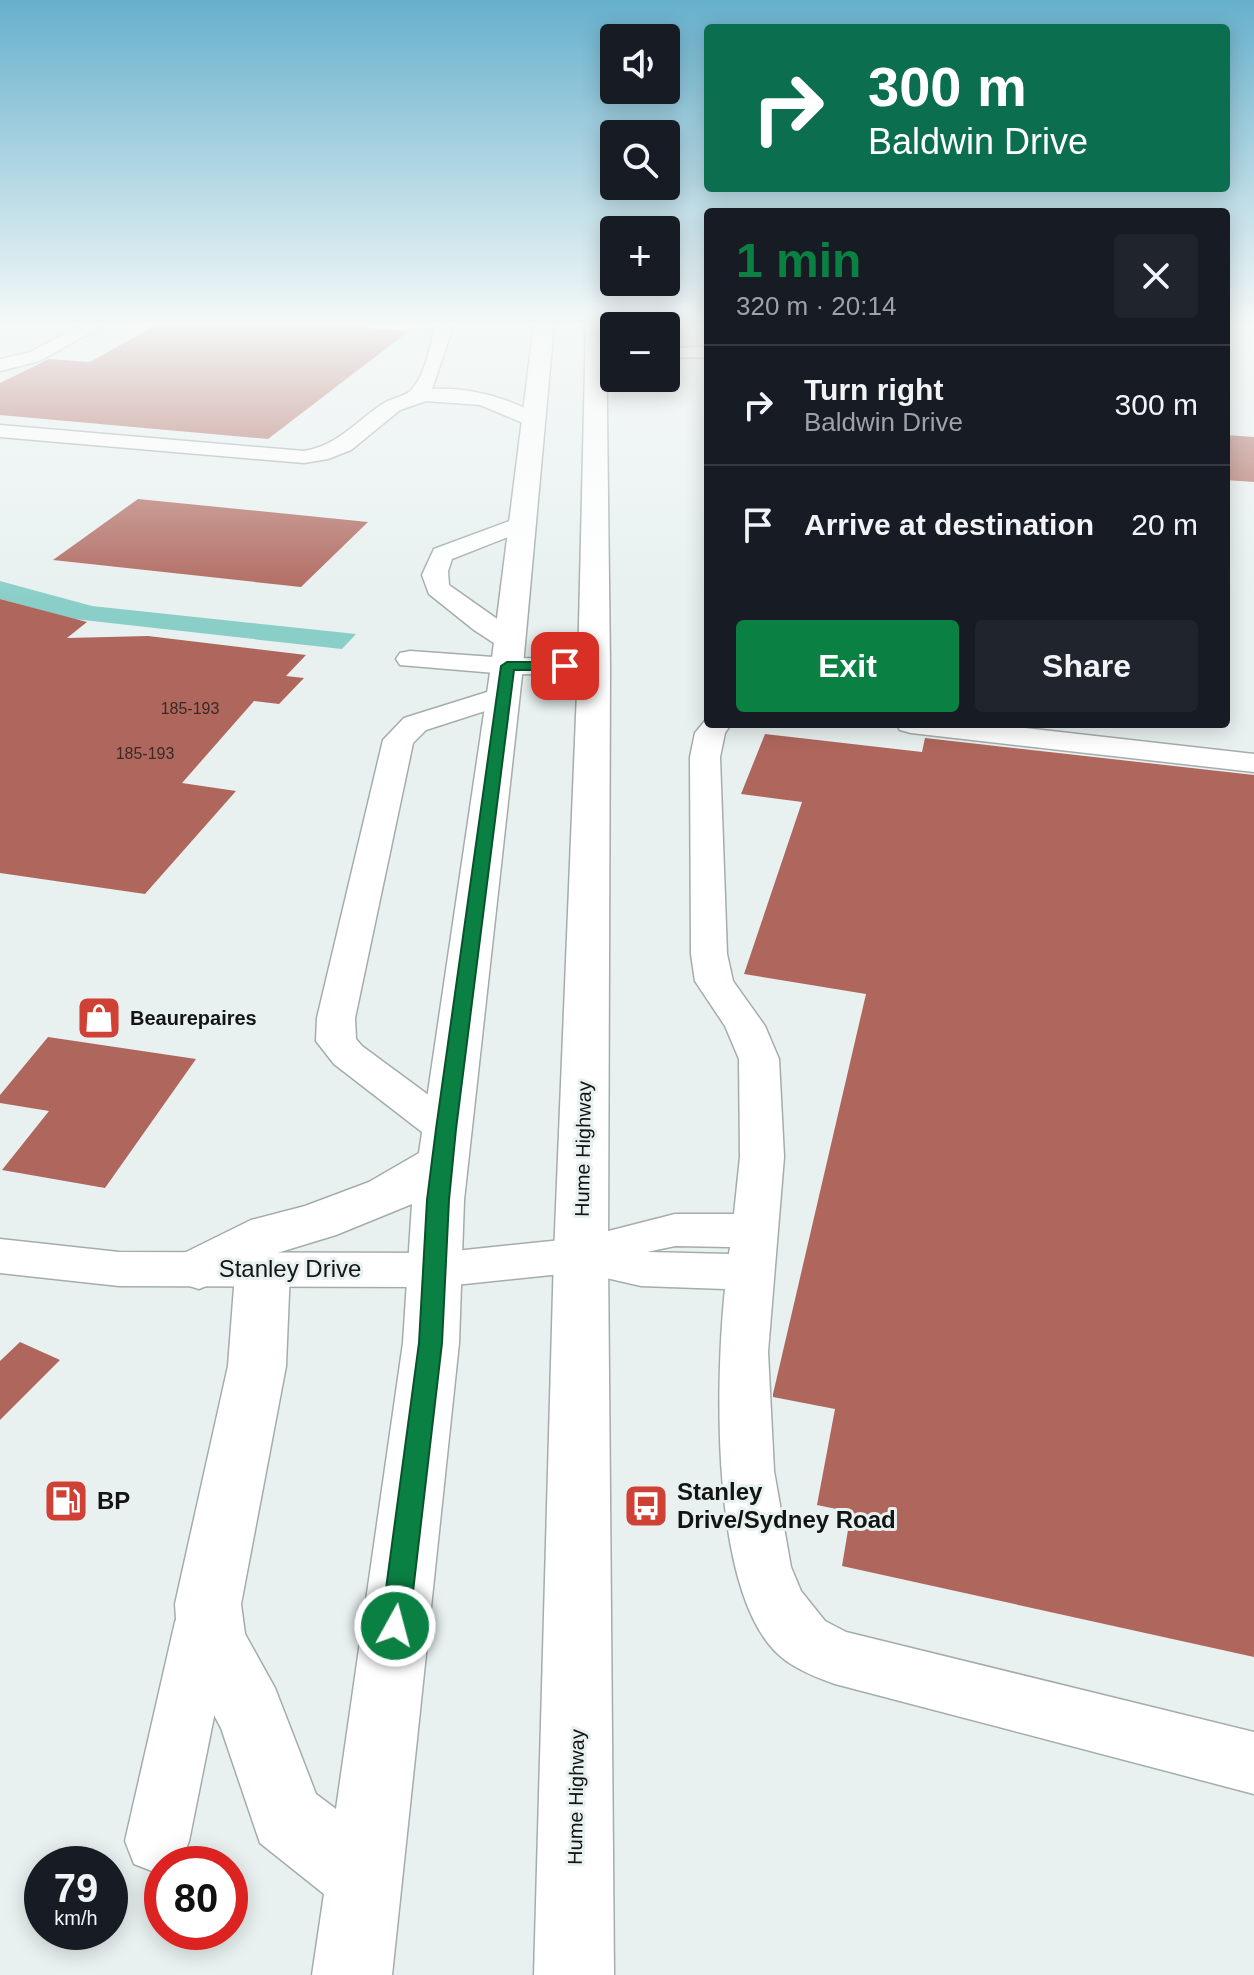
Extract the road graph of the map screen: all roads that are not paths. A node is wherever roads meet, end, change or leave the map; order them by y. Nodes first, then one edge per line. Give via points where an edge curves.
1 (381, 416) edge
2 (535, 416) edge
3 (600, 416) edge
4 (0, 431) edge
5 (523, 523) junction
6 (410, 659) dead end
7 (507, 667) junction
8 (594, 667) junction
9 (713, 728) edge
10 (946, 728) edge
11 (1254, 763) edge
12 (444, 1145) junction
13 (754, 1251) junction
14 (581, 1255) junction
15 (0, 1256) edge
16 (199, 1269) junction
17 (263, 1269) junction
18 (436, 1270) junction
19 (208, 1604) junction
20 (1254, 1763) edge
21 (157, 1841) dead end
22 (364, 1878) junction
23 (352, 1975) edge
24 (574, 1975) edge

1 - 4 street via 344,448 304,457
2 - 5 highway
3 - 8 highway, Hume Highway
5 - 7 highway
5 - 7 street via 443,554 434,581
6 - 7 street
7 - 8 street
7 - 12 highway
7 - 12 street via 398,740 336,1018 336,1041
8 - 14 highway, Hume Highway
9 - 13 street via 705,757 709,954 714,981 745,1026 759,1059 762,1157
10 - 11 street
12 - 16 highway via 387,1195 270,1234
12 - 18 highway
13 - 14 street, Stanley Drive via 641,1269
13 - 20 street via 743,1352 747,1471 763,1567 778,1607 804,1640 835,1657
14 - 18 street, Stanley Drive
14 - 24 highway, Hume Highway
15 - 16 street, Stanley Drive via 103,1268
16 - 17 street, Stanley Drive
17 - 18 street, Stanley Drive
17 - 19 highway via 257,1366
18 - 22 highway
19 - 21 street
19 - 22 highway via 211,1634 250,1712 286,1817
22 - 23 highway

